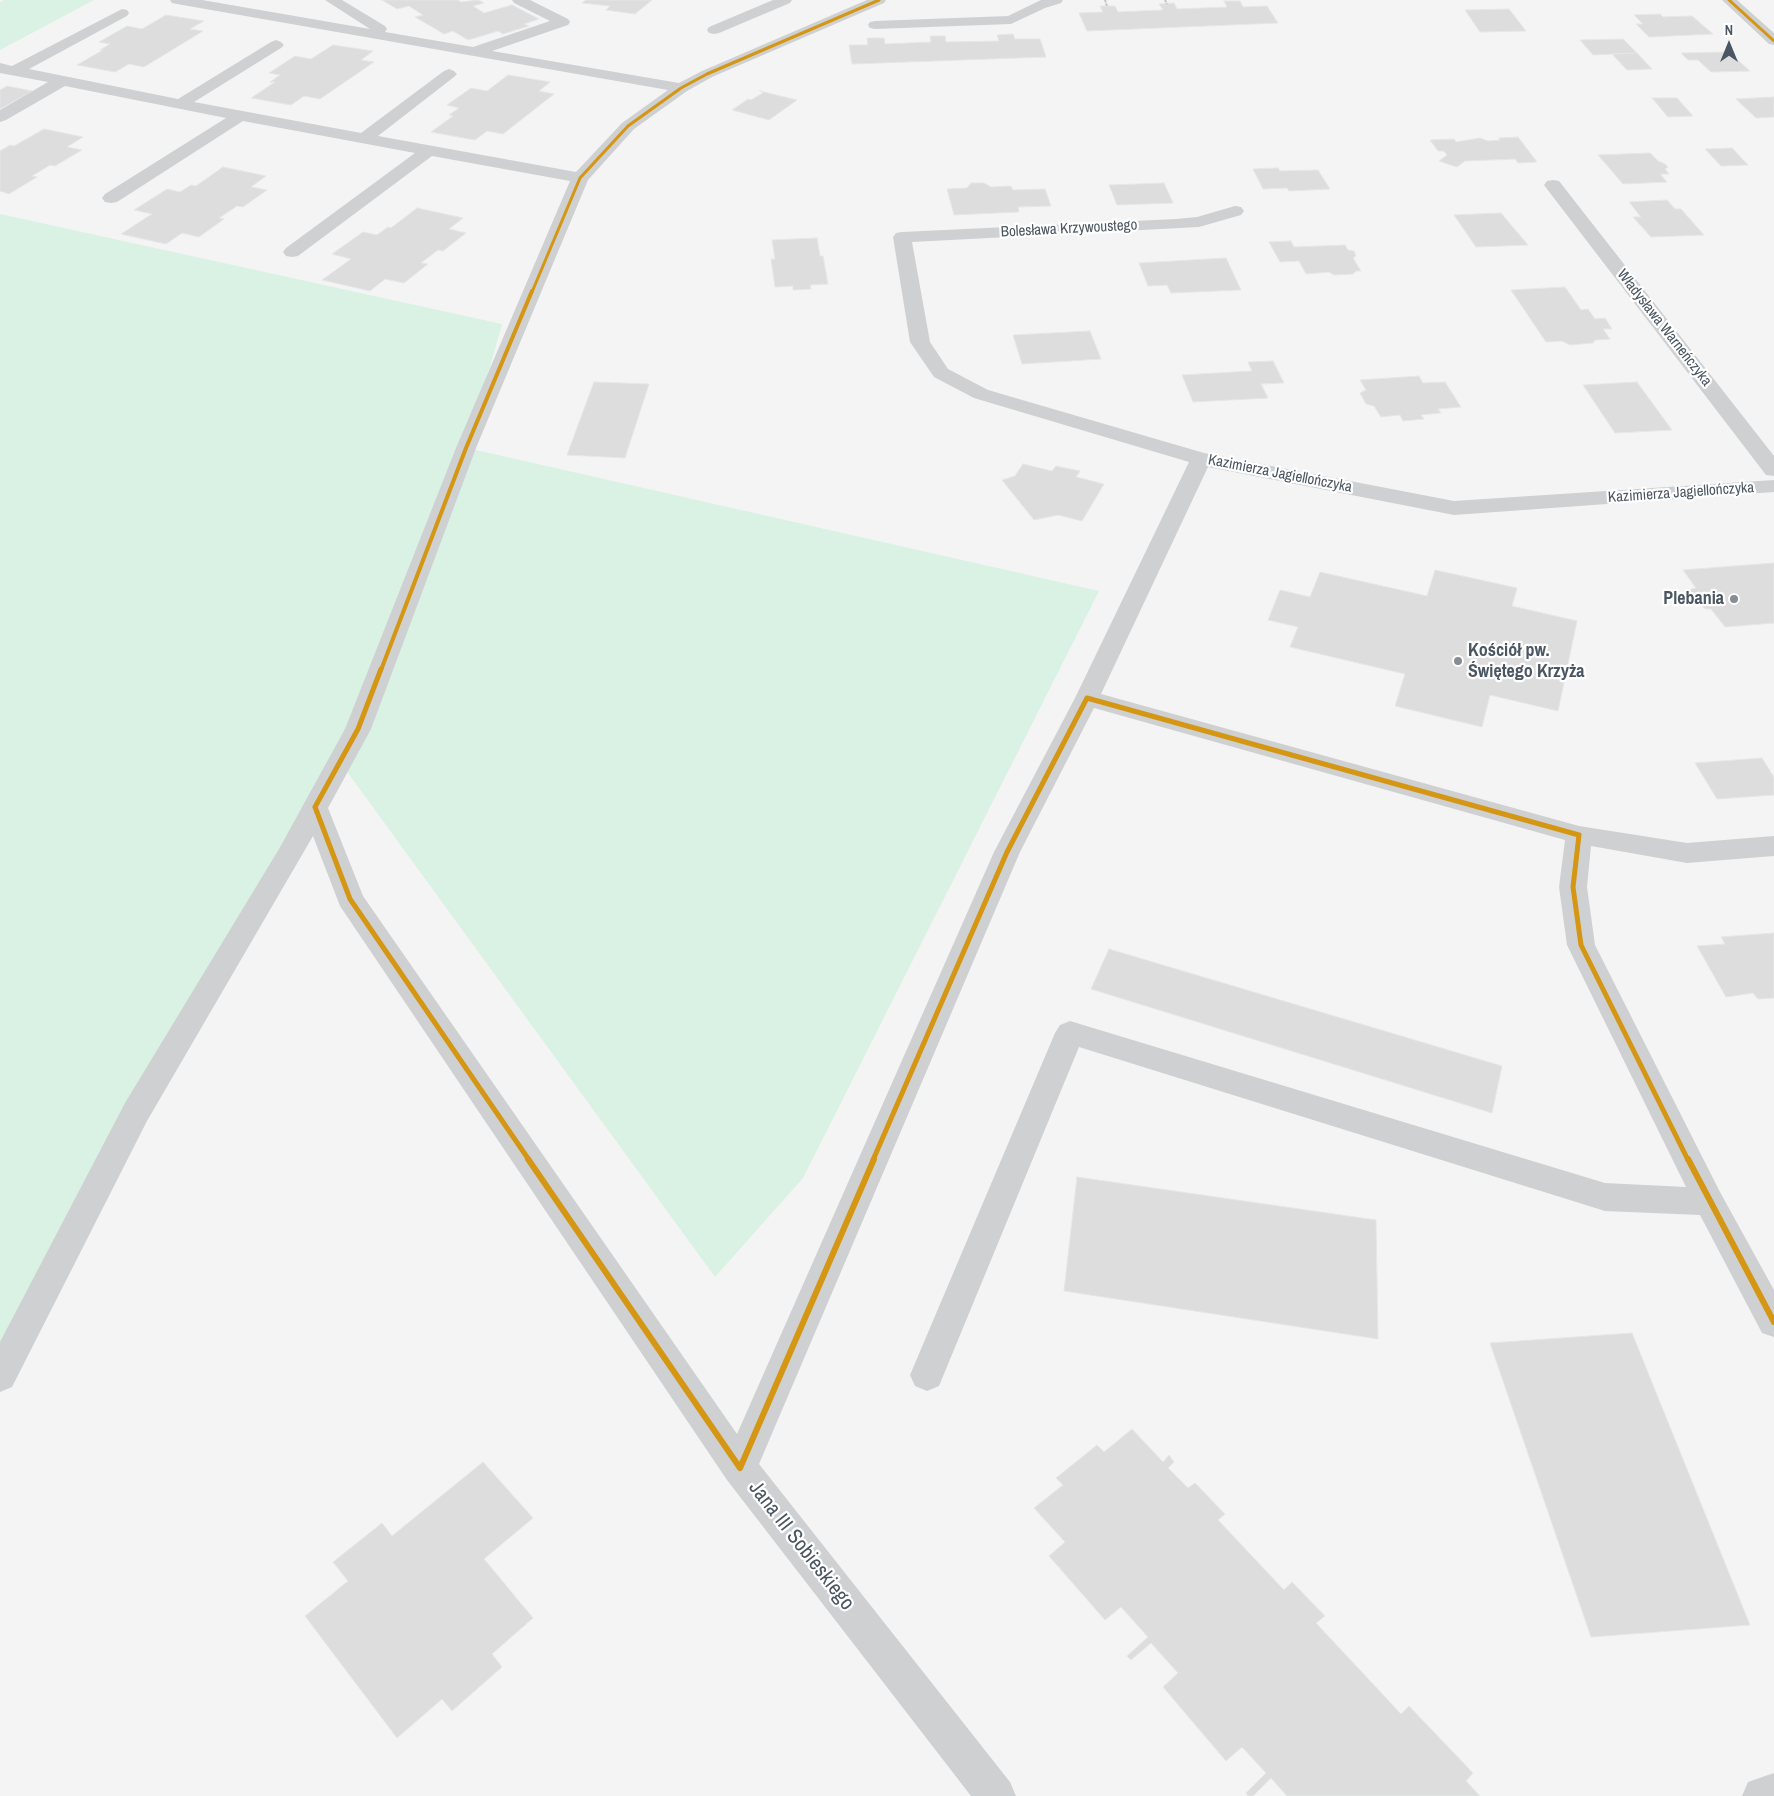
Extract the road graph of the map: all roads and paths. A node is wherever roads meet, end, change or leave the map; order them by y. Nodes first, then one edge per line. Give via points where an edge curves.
1 (177, 0) edge
2 (332, 0) edge
3 (519, 0) edge
4 (879, 0) edge
5 (1023, 0) edge
6 (1056, 0) edge
7 (1105, 0) edge
8 (1165, 0) edge
9 (1728, 0) edge
10 (774, 1) edge
11 (1167, 4) dead end
12 (1040, 5) junction
13 (1107, 6) dead end
14 (122, 13) dead end
15 (828, 22) junction
16 (875, 25) dead end
17 (714, 30) dead end
18 (393, 37) junction
19 (1774, 41) edge
20 (276, 45) dead end
21 (476, 52) junction
22 (7, 70) edge
23 (449, 74) dead end
24 (63, 80) junction
25 (681, 88) junction
26 (182, 103) junction
27 (240, 116) junction
28 (0, 117) edge
29 (365, 138) junction
30 (428, 151) junction
31 (580, 178) junction
32 (1553, 185) dead end
33 (111, 198) dead end
34 (1235, 211) dead end
35 (902, 237) joint
36 (292, 252) dead end
37 (1202, 459) junction
38 (1774, 470) edge
39 (1774, 486) edge
40 (1087, 698) junction
41 (315, 808) junction
42 (1579, 835) junction
43 (1774, 846) edge
44 (1709, 1202) junction
45 (1774, 1322) edge
46 (0, 1376) edge
47 (926, 1376) dead end
48 (740, 1468) junction
49 (1774, 1793) edge
50 (996, 1796) edge
51 (1762, 1796) edge

1 - 18 street
2 - 18 street
3 - 21 street via 563,22
4 - 15 street
5 - 12 street
6 - 12 street
7 - 13 path
8 - 11 path
9 - 19 street
10 - 15 street
10 - 17 street
12 - 16 street via 1011,20
14 - 22 street
15 - 25 street
18 - 21 street
20 - 26 street
21 - 25 street
22 - 24 street
23 - 29 street
24 - 26 street
24 - 28 street
25 - 31 street via 628,126
26 - 27 street
27 - 29 street
27 - 33 street
29 - 30 street
30 - 31 street
30 - 36 street
31 - 41 street via 466,448 358,729
32 - 38 street, Władysława Warneńczyka
34 - 35 street, Bolesława Krzywoustego via 1199,222 1176,224
35 - 37 street, Kazimierza Jagiellończyka via 920,342 942,373 981,394
37 - 39 street, Kazimierza Jagiellończyka via 1454,508
37 - 40 street
40 - 42 street
40 - 48 street via 1007,852
41 - 46 street via 136,1112
41 - 48 street, Jana III Sobieskiego via 350,899
42 - 43 street via 1687,853
42 - 44 street via 1573,887 1581,945
44 - 45 street
44 - 47 street via 1605,1197 1070,1033
48 - 50 street, Jana III Sobieskiego
49 - 51 street

